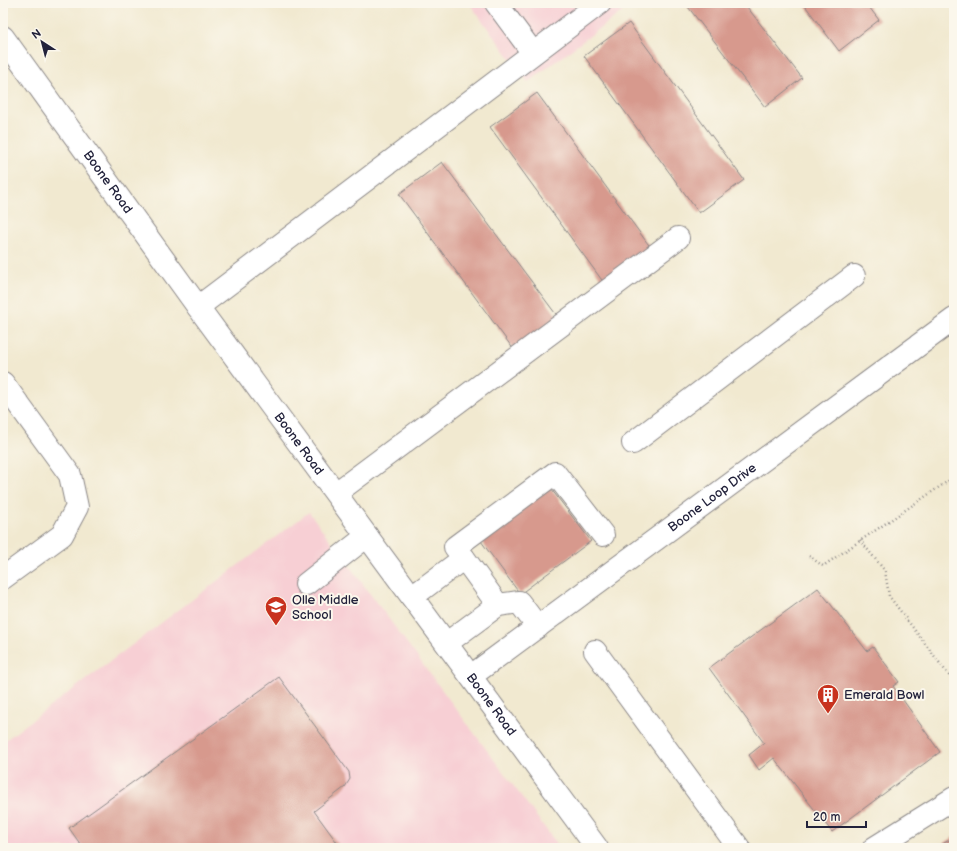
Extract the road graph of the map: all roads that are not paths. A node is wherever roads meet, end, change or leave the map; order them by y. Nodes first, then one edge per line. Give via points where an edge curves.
1 (496, 3) edge
2 (600, 3) edge
3 (3, 37) edge
4 (533, 54) junction
5 (678, 238) dead end
6 (854, 276) dead end
7 (198, 307) junction
8 (954, 319) edge
9 (3, 383) edge
10 (633, 443) dead end
11 (336, 493) junction
12 (603, 535) dead end
13 (367, 536) junction
14 (464, 558) junction
15 (3, 578) edge
16 (306, 584) dead end
17 (412, 597) junction
18 (498, 605) junction
19 (538, 627) junction
20 (447, 643) junction
21 (595, 651) dead end
22 (471, 676) junction
23 (954, 798) edge
24 (597, 848) edge
25 (738, 848) edge
26 (874, 848) edge

1 - 4 street
2 - 4 street
3 - 7 street, Boone Road
4 - 7 street
5 - 11 street
6 - 10 street
7 - 11 street, Boone Road
8 - 19 street, Boone Loop Drive
9 - 15 street via 70,475 77,507 62,535
11 - 13 street, Boone Road
12 - 14 street via 556,473 455,547
13 - 16 street
13 - 17 street, Boone Road
14 - 17 street
14 - 18 street
17 - 20 street, Boone Road
18 - 19 street via 519,602
18 - 20 street
19 - 22 street, Boone Loop Drive
20 - 22 street, Boone Road
21 - 25 street
22 - 24 street, Boone Road
23 - 26 street

